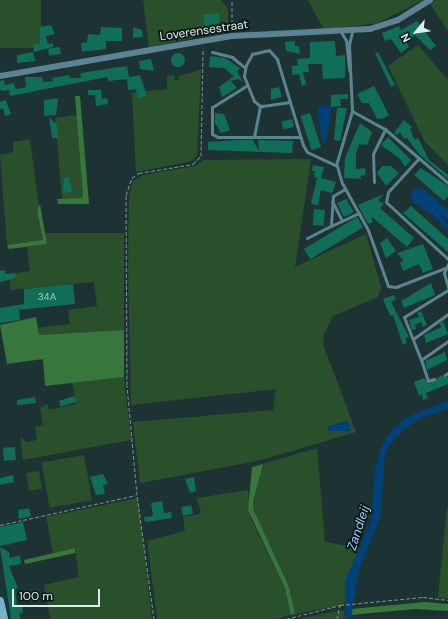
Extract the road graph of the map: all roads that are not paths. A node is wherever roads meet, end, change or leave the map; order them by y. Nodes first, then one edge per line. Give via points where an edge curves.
1 (430, 0) edge
2 (341, 32) junction
3 (352, 32) junction
4 (346, 40) junction
5 (349, 45) junction
6 (212, 52) dead end
7 (245, 68) junction
8 (349, 72) junction
9 (0, 76) edge
10 (246, 86) junction
11 (290, 102) junction
12 (260, 106) junction
13 (352, 112) junction
14 (385, 129) junction
15 (254, 137) junction
16 (300, 137) junction
17 (419, 158) junction
18 (336, 164) junction
19 (374, 182) dead end
20 (448, 183) edge
21 (345, 189) junction
22 (332, 201) junction
23 (359, 213) junction
24 (342, 221) junction
25 (331, 226) junction
26 (307, 238) dead end
27 (448, 259) edge
28 (448, 264) edge
29 (445, 268) junction
30 (448, 289) edge
31 (448, 314) edge
32 (413, 339) junction
33 (448, 341) edge
34 (420, 360) junction
35 (434, 379) dead end
36 (0, 600) edge
37 (4, 619) edge

1 - 3 street, Loverensestraat via 398,20
2 - 3 street, Loverensestraat
2 - 4 lane
2 - 9 street, Loverensestraat via 232,36
3 - 5 lane
4 - 5 lane
4 - 8 lane
5 - 8 lane
6 - 7 lane via 232,57
7 - 10 lane
7 - 11 lane via 254,53 272,51 277,59
8 - 13 lane
10 - 12 lane
10 - 15 lane via 212,107 210,129 218,137
11 - 12 lane
11 - 16 lane
12 - 15 lane
13 - 14 lane
13 - 18 lane
14 - 17 lane
14 - 19 lane via 373,154
15 - 16 lane
16 - 18 lane via 308,152
17 - 20 lane
17 - 27 lane via 388,192 386,202
18 - 21 lane
21 - 22 lane via 335,194
21 - 23 lane
22 - 24 lane
22 - 25 lane
23 - 24 lane
23 - 29 lane via 388,286 396,287
24 - 25 lane
25 - 26 lane
28 - 29 lane
29 - 30 lane
30 - 32 lane via 404,317
31 - 32 lane
32 - 34 lane
33 - 34 lane
34 - 35 lane via 428,381
36 - 37 main road

